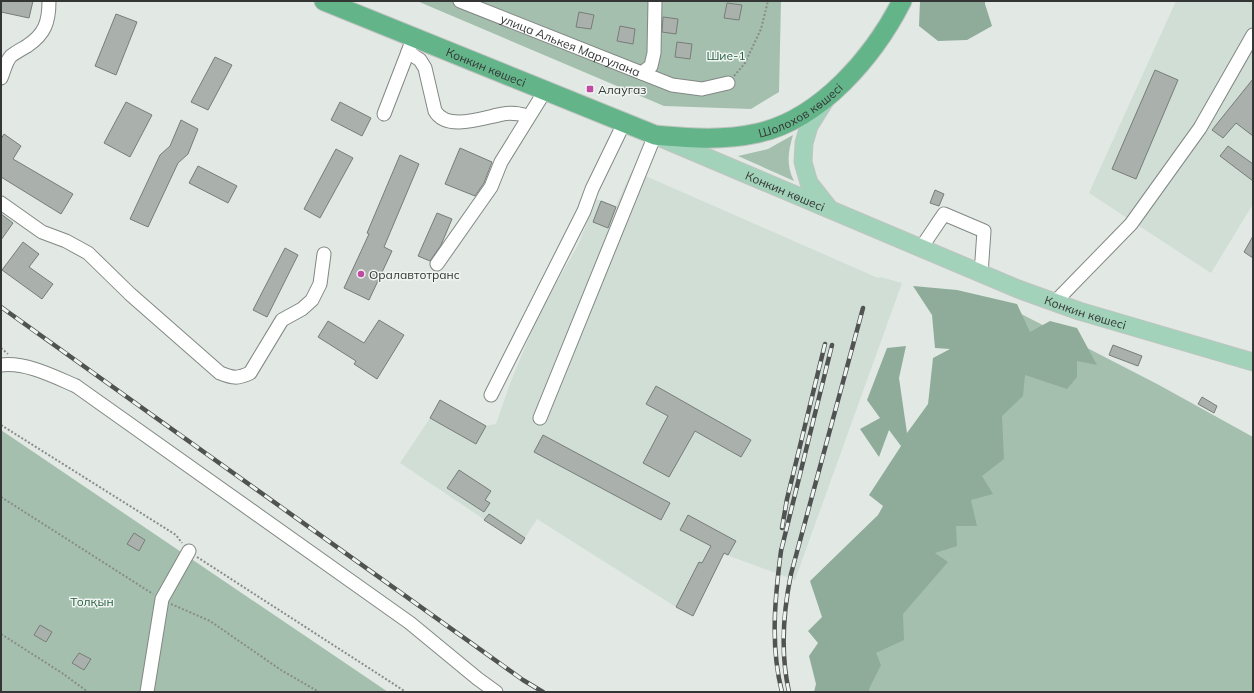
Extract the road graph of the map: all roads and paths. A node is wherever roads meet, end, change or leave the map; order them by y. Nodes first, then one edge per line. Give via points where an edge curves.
1 (49, 1) edge
2 (324, 1) edge
3 (460, 1) edge
4 (655, 1) edge
5 (768, 1) edge
6 (902, 1) edge
7 (1253, 35) edge
8 (411, 45) junction
9 (642, 73) junction
10 (1, 78) edge
11 (728, 83) joint
12 (545, 91) junction
13 (826, 97) junction
14 (384, 114) dead end
15 (528, 116) junction
16 (624, 123) junction
17 (655, 135) junction
18 (1, 203) edge
19 (829, 209) junction
20 (921, 248) junction
21 (324, 254) dead end
22 (437, 264) dead end
23 (980, 274) junction
24 (1054, 303) junction
25 (1253, 362) edge
26 (1, 365) edge
27 (491, 395) dead end
28 (540, 418) dead end
29 (1, 425) edge
30 (189, 551) junction
31 (1, 634) edge
32 (88, 692) edge
33 (147, 692) edge
34 (406, 692) edge
35 (496, 692) edge

1 - 10 street via 49,16 45,28 35,41 12,55
2 - 8 highway, Конкин көшесі
3 - 9 street, улица Алькея Маргулана
4 - 9 street via 654,53 651,66
5 - 11 path via 761,29 745,63
6 - 13 highway, Шолохов көшесі via 890,24 868,54
7 - 24 street via 1200,128 1131,224
8 - 12 highway, Конкин көшесі
8 - 14 street
8 - 15 street via 425,68 438,116 457,122 476,121 504,114
9 - 11 street, улица Алькея Маргулана via 672,85 702,89
12 - 15 street
12 - 16 highway, Конкин көшесі
13 - 17 highway, Шолохов көшесі via 800,116 779,127 759,133 705,139
13 - 19 main road via 809,126 804,143 803,162 809,183
15 - 22 street via 501,162 490,187
16 - 17 highway, Конкин көшесі
16 - 27 street via 592,189 584,212
17 - 19 main road, Конкин көшесі
17 - 28 street
18 - 21 street via 42,232 88,253 136,300 220,373 231,377 241,378 250,373 282,320 312,300 320,284
19 - 20 main road, Конкин көшесі
20 - 23 main road, Конкин көшесі
20 - 23 street via 944,214 984,231
23 - 24 main road, Конкин көшесі
24 - 25 main road, Конкин көшесі
26 - 35 street via 22,366 76,386 410,623
29 - 30 path via 176,535
30 - 33 street via 162,599
30 - 34 path
31 - 32 path

